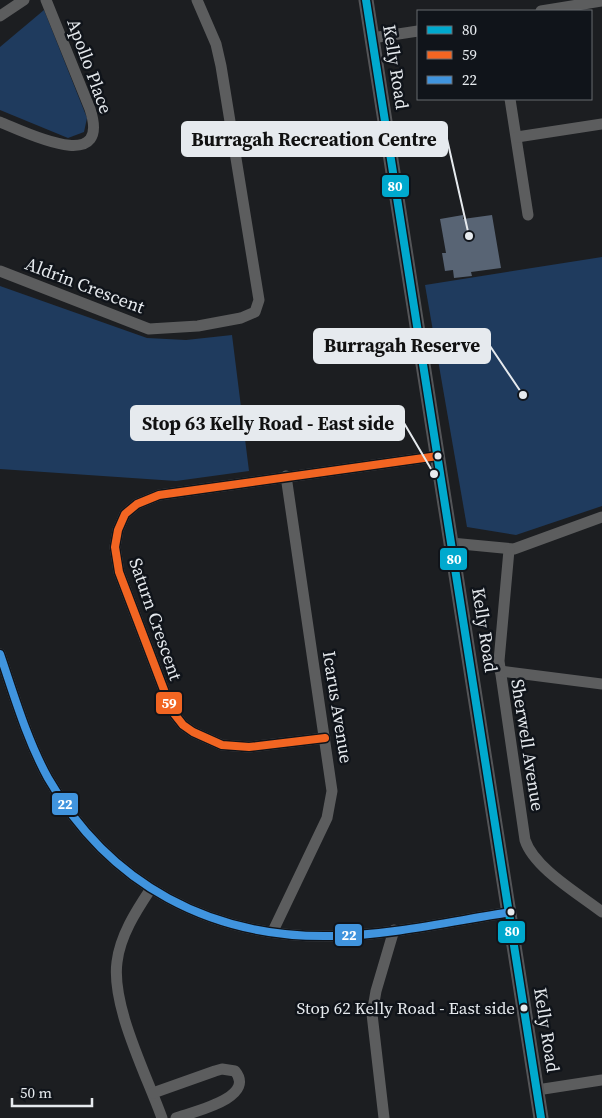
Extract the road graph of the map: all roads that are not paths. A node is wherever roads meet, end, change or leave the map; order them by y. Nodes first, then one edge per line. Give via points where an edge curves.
1 (24, 0) edge
2 (46, 0) edge
3 (197, 0) edge
4 (366, 0) edge
5 (602, 1) edge
6 (547, 10) edge
7 (0, 16) edge
8 (417, 31) edge
9 (372, 38) junction
10 (510, 100) edge
11 (0, 122) edge
12 (602, 124) edge
13 (516, 137) junction
14 (528, 215) dead end
15 (0, 271) edge
16 (438, 456) junction
17 (286, 476) junction
18 (602, 517) edge
19 (452, 543) junction
20 (509, 550) junction
21 (0, 654) edge
22 (500, 671) junction
23 (602, 684) edge
24 (324, 738) junction
25 (150, 890) junction
26 (511, 912) junction
27 (602, 912) edge
28 (394, 930) junction
29 (273, 931) junction
30 (602, 1080) edge
31 (537, 1090) junction
32 (153, 1093) junction
33 (162, 1118) edge
34 (176, 1118) edge
35 (384, 1118) edge
36 (542, 1118) edge

1 - 7 street
2 - 11 street, Apollo Place via 94,120 92,134 81,145 64,146
3 - 15 street, Aldrin Crescent via 221,66 259,300 255,312 242,318 198,326 149,329
4 - 9 street, Kelly Road
5 - 6 street
8 - 9 street
9 - 16 street, Kelly Road
10 - 13 street
12 - 13 street
13 - 14 street
16 - 17 street, Saturn Crescent
16 - 19 street, Kelly Road
17 - 24 street, Icarus Avenue
17 - 24 street, Saturn Crescent via 146,499 130,509 120,522 116,561 168,704 183,725 207,740 234,747
18 - 20 street
19 - 20 street
19 - 26 street, Kelly Road
20 - 22 street, Sherwell Avenue
21 - 25 street via 40,760 57,793 74,818 104,850
22 - 23 street
22 - 27 street, Sherwell Avenue via 527,846 538,861
24 - 29 street, Icarus Avenue via 331,782 330,809
25 - 29 street via 209,917
25 - 32 street via 122,942 116,971 125,1016
26 - 28 street
26 - 31 street, Kelly Road
28 - 29 street via 336,936
28 - 35 street via 372,1014
30 - 31 street
31 - 36 street, Kelly Road
32 - 33 street
32 - 34 street via 222,1070 235,1071 238,1085 232,1096

